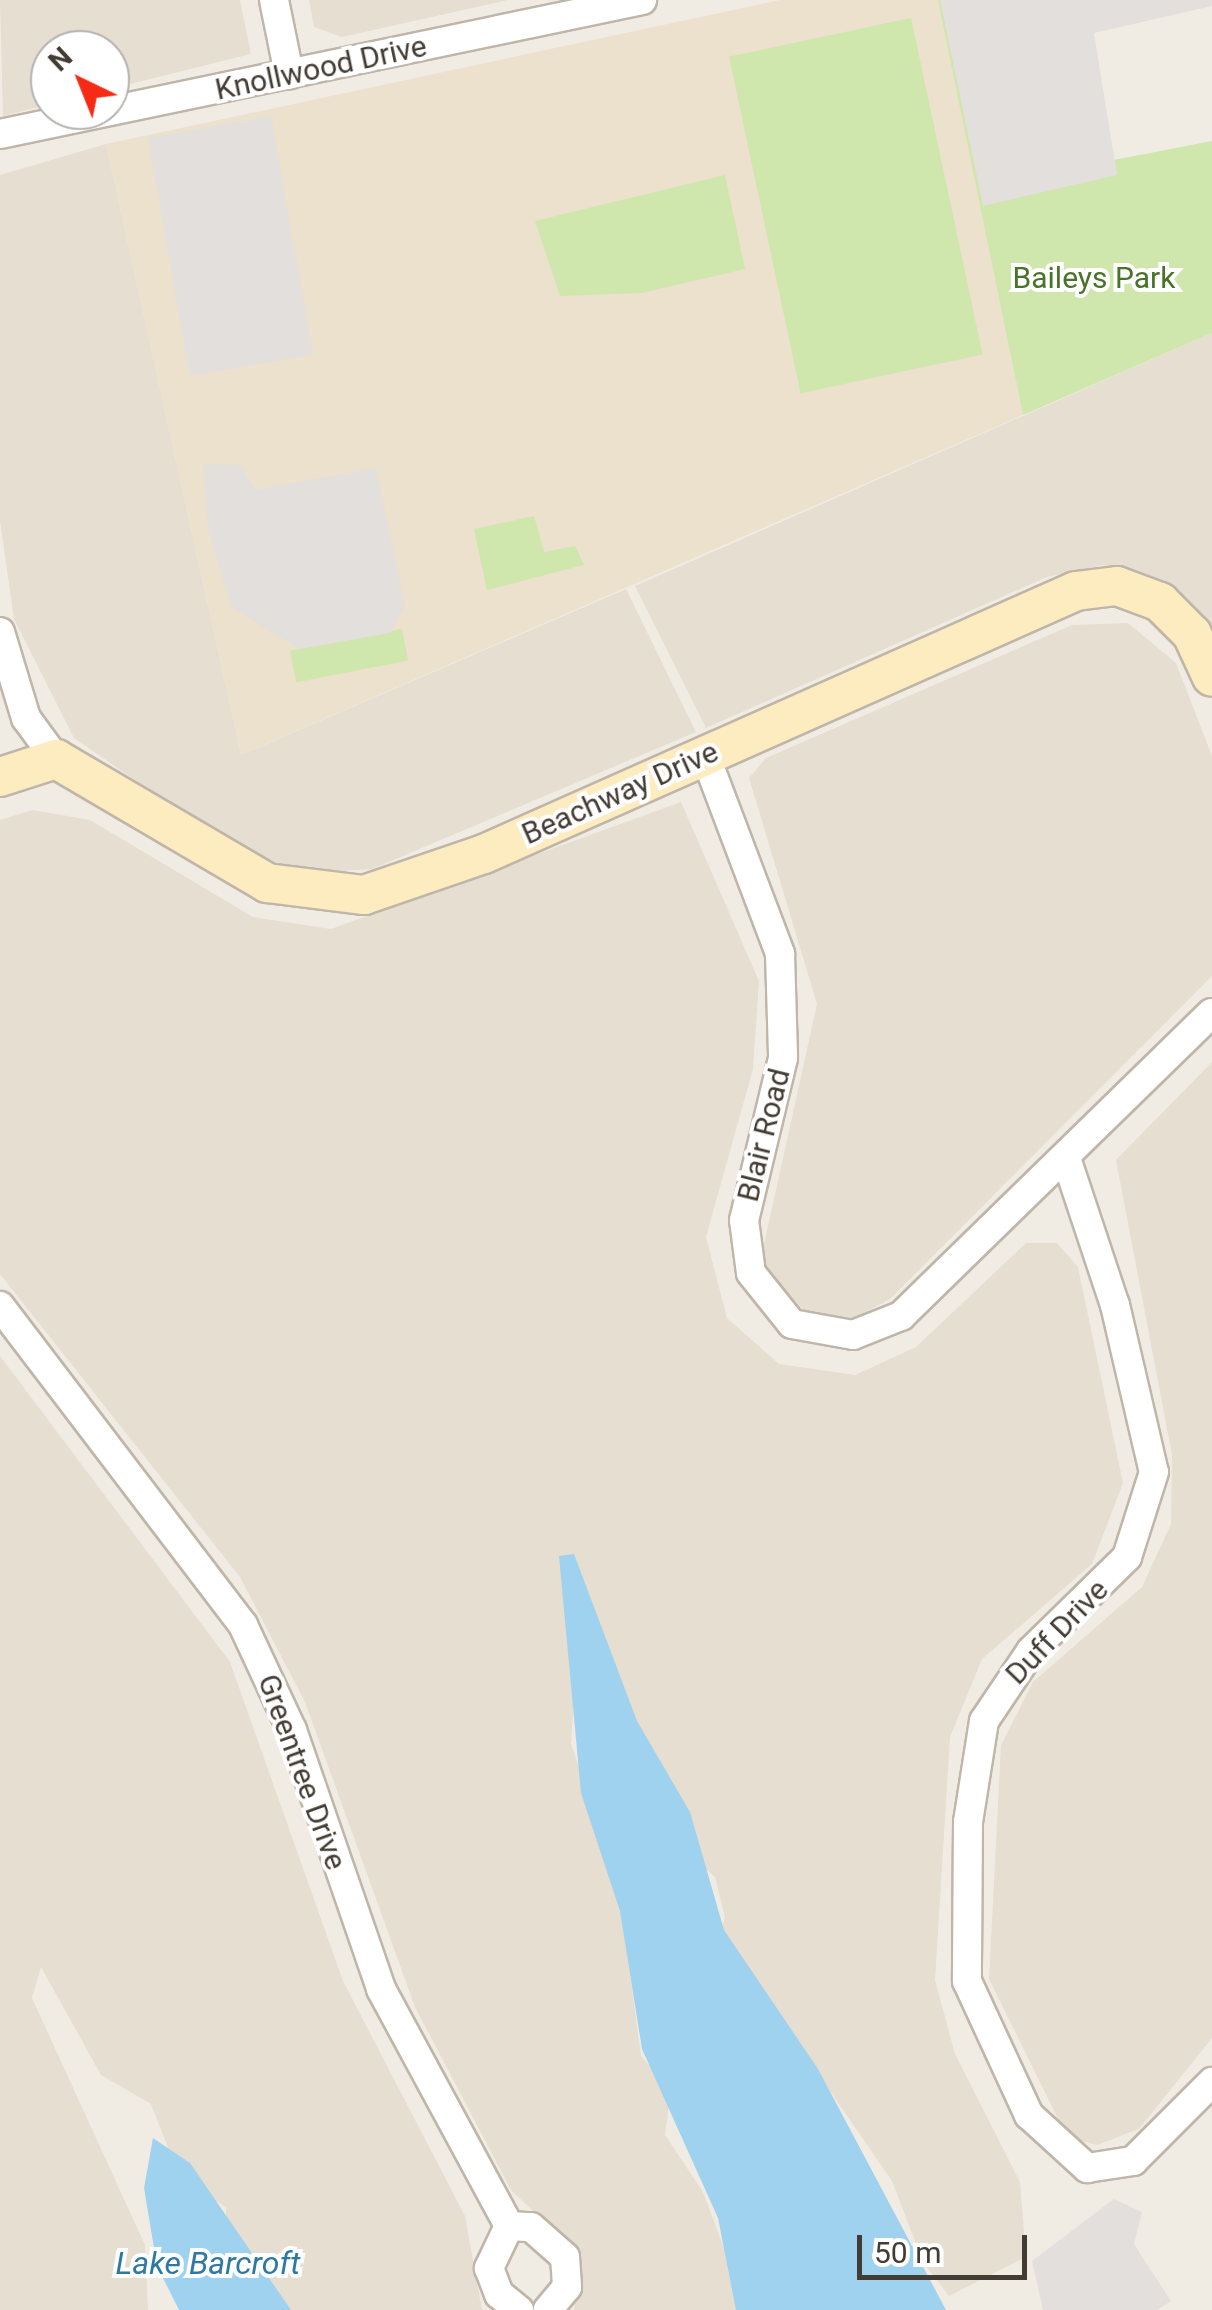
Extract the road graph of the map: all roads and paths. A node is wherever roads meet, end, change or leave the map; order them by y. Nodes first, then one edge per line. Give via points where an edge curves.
1 (274, 0) edge
2 (642, 0) edge
3 (289, 74) junction
4 (0, 134) edge
5 (0, 632) edge
6 (1212, 677) edge
7 (705, 755) junction
8 (56, 759) junction
9 (0, 777) edge
10 (1212, 1013) edge
11 (1066, 1158) junction
12 (0, 1306) edge
13 (1212, 2082) edge
14 (509, 2226) junction
15 (519, 2310) edge
16 (548, 2310) edge

1 - 3 street
2 - 3 street, Knollwood Drive
3 - 4 street, Knollwood Drive
5 - 8 street via 26,718
6 - 7 street, Beachway Drive via 1192,634 1160,602 1096,586
7 - 8 street, Beachway Drive via 403,886 335,897 231,867
7 - 11 street, Blair Road via 772,918 786,991 783,1058 744,1220 751,1272 778,1314 828,1336 901,1316
8 - 9 street
10 - 11 street, Blair Road
11 - 13 street, Duff Drive via 1136,1384 1152,1489 1127,1558 1031,1651 984,1721 962,1948 982,2029 1038,2128 1068,2160 1120,2167 1151,2148
12 - 14 street, Greentree Drive via 243,1625 292,1730 382,1989
14 - 15 street via 489,2268 499,2294
14 - 16 street via 531,2226 564,2257 568,2287

